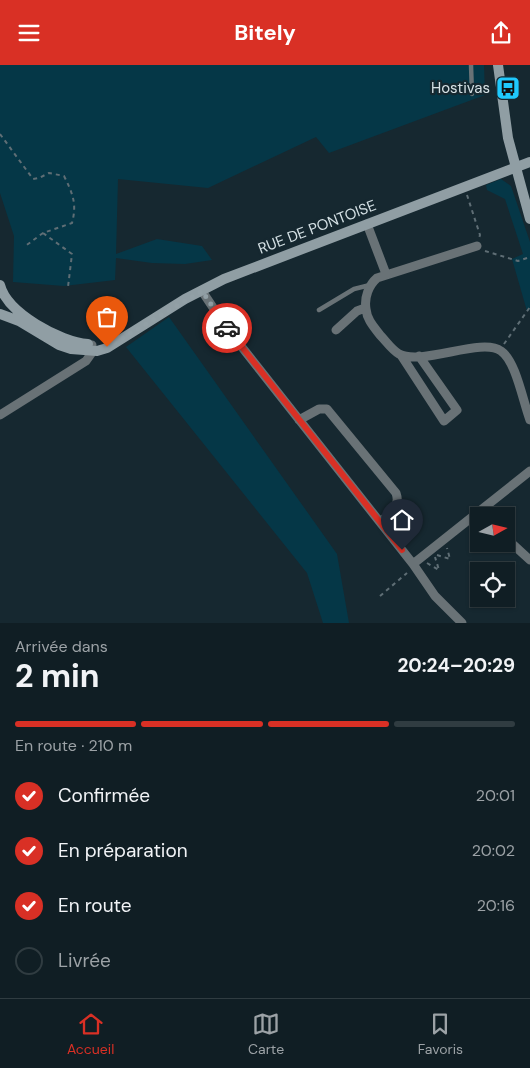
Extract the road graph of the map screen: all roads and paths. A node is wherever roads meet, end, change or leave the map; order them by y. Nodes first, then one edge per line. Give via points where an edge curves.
1 (471, 65) edge
2 (498, 65) edge
3 (472, 94) dead end
4 (0, 134) edge
5 (530, 162) edge
6 (515, 168) junction
7 (465, 187) junction
8 (530, 219) edge
9 (367, 224) junction
10 (43, 233) junction
11 (477, 245) junction
12 (24, 247) dead end
13 (530, 257) edge
14 (386, 274) junction
15 (371, 285) junction
16 (68, 287) dead end
17 (0, 291) edge
18 (202, 291) junction
19 (530, 307) edge
20 (366, 308) junction
21 (319, 310) dead end
22 (0, 314) edge
23 (336, 331) dead end
24 (92, 348) junction
25 (499, 349) junction
26 (401, 355) junction
27 (419, 356) junction
28 (0, 415) edge
29 (299, 420) junction
30 (530, 420) edge
31 (530, 471) edge
32 (489, 507) edge
33 (380, 522) junction
34 (470, 522) edge
35 (445, 539) junction
36 (515, 546) edge
37 (421, 558) junction
38 (530, 559) edge
39 (414, 565) junction
40 (380, 596) dead end
41 (462, 623) edge

1 - 3 lane
2 - 6 street
4 - 10 path via 33,179 49,173 64,176 71,190 76,209 72,223
5 - 6 street, RUE DE PONTOISE
6 - 7 street, RUE DE PONTOISE
6 - 8 street
7 - 9 street, RUE DE PONTOISE
7 - 11 path via 480,235
9 - 14 street
9 - 18 street, RUE DE PONTOISE via 244,271
10 - 12 path
10 - 16 path via 72,254
11 - 13 path via 486,252 518,261
11 - 14 street
14 - 15 street
15 - 20 street
15 - 21 lane via 354,289
17 - 24 street via 17,310 57,336
18 - 24 street, RUE DE PONTOISE via 107,347
18 - 29 street
19 - 25 path
20 - 23 street via 357,311
20 - 26 street via 369,321
22 - 24 street via 59,345 71,349
24 - 28 street via 86,361
25 - 27 street via 485,347
25 - 30 street via 512,366
26 - 27 street
26 - 27 street via 444,421 458,410
29 - 33 street
29 - 33 street via 319,409 327,409 396,493 397,505
31 - 32 street
33 - 39 street
34 - 35 street
35 - 37 street
35 - 37 path via 450,559 434,554 439,570
36 - 38 street
37 - 39 street
39 - 40 path
39 - 41 street via 435,596

